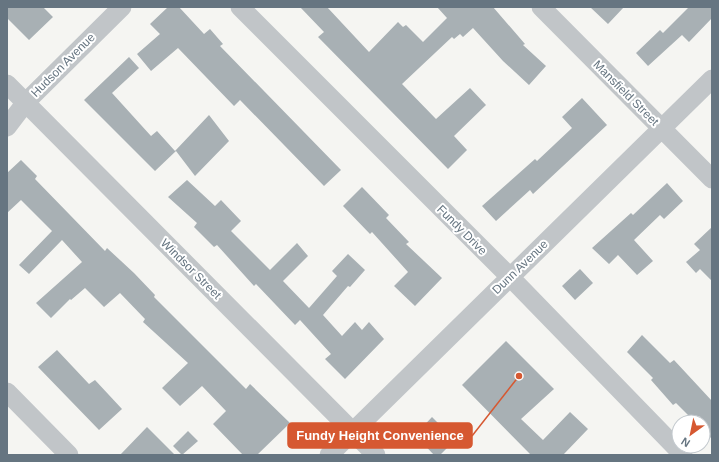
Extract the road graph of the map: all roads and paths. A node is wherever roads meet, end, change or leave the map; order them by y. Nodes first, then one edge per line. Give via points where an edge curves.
1 (122, 7) edge
2 (240, 7) edge
3 (541, 7) edge
4 (712, 79) edge
5 (7, 84) edge
6 (26, 102) junction
7 (7, 127) edge
8 (661, 129) junction
9 (712, 178) edge
10 (510, 278) junction
11 (7, 392) edge
12 (352, 432) junction
13 (69, 455) edge
14 (329, 455) edge
15 (376, 455) edge
16 (682, 455) edge

1 - 6 street, Hudson Avenue
2 - 10 street, Fundy Drive
3 - 8 street, Mansfield Street
4 - 8 street, Dunn Avenue
5 - 6 street, Windsor Street
6 - 7 street, Hudson Avenue
6 - 12 street, Windsor Street
8 - 9 street, Mansfield Street
8 - 10 street, Dunn Avenue
10 - 12 street, Dunn Avenue
10 - 16 street, Fundy Drive
11 - 13 street
12 - 14 street, Dunn Avenue
12 - 15 street, Windsor Street

